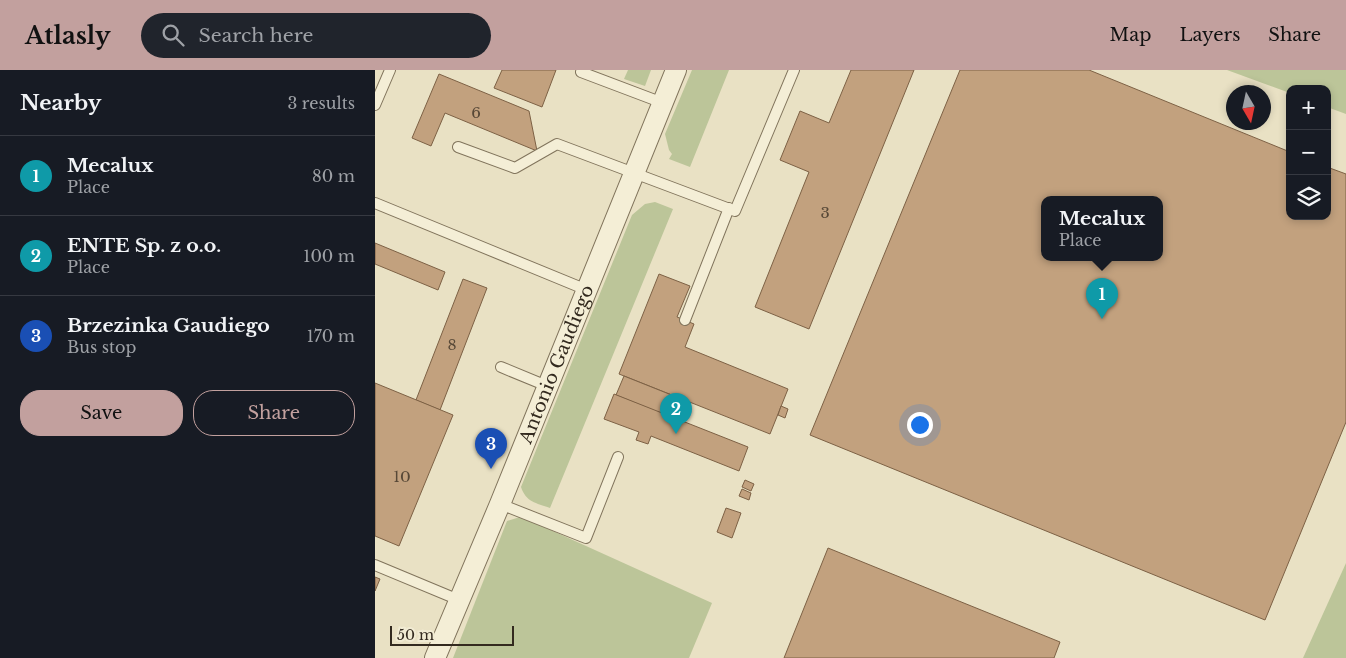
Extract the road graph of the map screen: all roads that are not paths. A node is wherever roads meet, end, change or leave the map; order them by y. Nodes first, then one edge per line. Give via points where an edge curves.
1 (390, 70) edge
2 (582, 70) edge
3 (677, 70) edge
4 (794, 70) edge
5 (663, 103) junction
6 (375, 105) edge
7 (458, 147) dead end
8 (634, 173) junction
9 (375, 203) edge
10 (729, 208) junction
11 (587, 290) junction
12 (685, 320) dead end
13 (501, 367) dead end
14 (547, 386) junction
15 (618, 457) dead end
16 (500, 504) junction
17 (375, 565) edge
18 (459, 600) junction
19 (435, 658) edge

1 - 6 lane
2 - 5 lane
3 - 5 street, Antonio Gaudiego
4 - 10 lane via 735,211
5 - 8 street, Antonio Gaudiego
7 - 8 lane via 515,168 557,144
8 - 10 lane
8 - 11 street, Antonio Gaudiego
9 - 11 lane
10 - 12 lane
11 - 14 street, Antonio Gaudiego
13 - 14 lane
14 - 16 street, Antonio Gaudiego
15 - 16 lane via 586,538
16 - 18 street, Antonio Gaudiego
17 - 18 lane
18 - 19 street, Antonio Gaudiego

